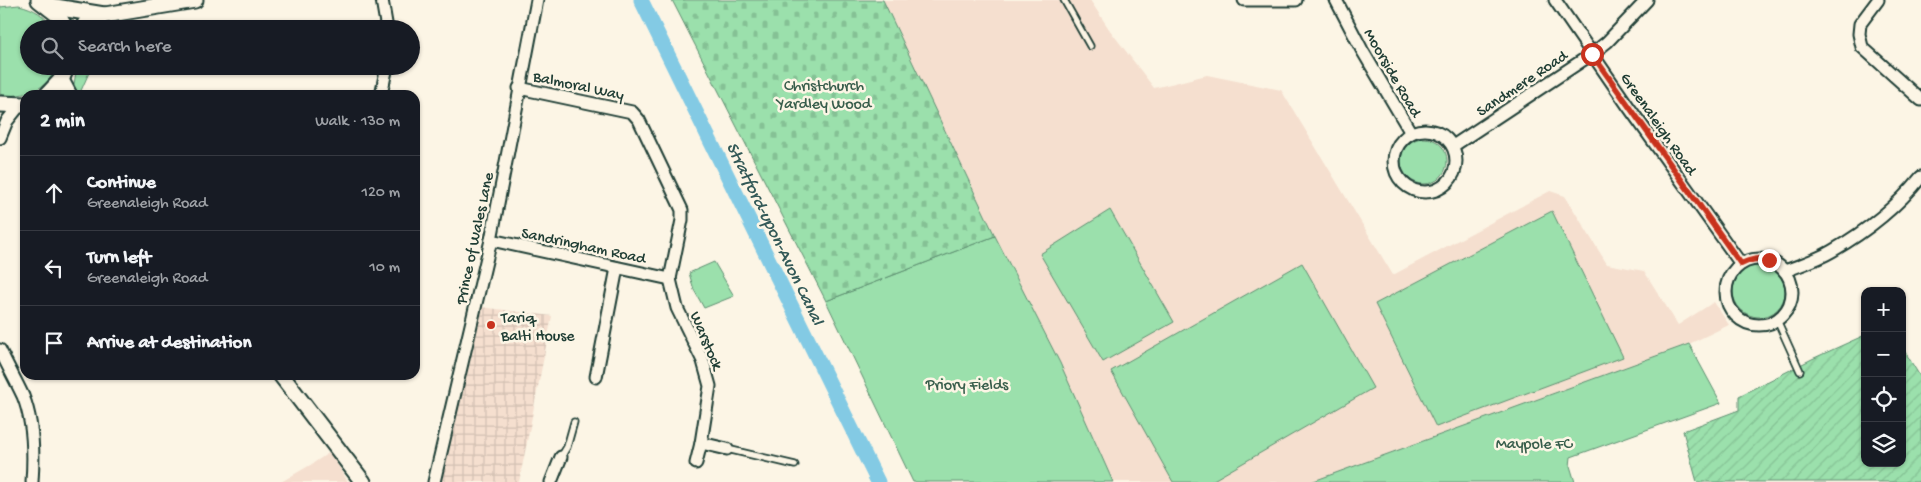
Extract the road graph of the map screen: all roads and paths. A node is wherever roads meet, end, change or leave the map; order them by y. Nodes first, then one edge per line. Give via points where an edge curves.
1 (195, 0) edge
2 (382, 0) edge
3 (537, 0) edge
4 (1064, 0) edge
5 (1244, 0) edge
6 (1296, 0) edge
7 (1336, 0) edge
8 (1555, 0) edge
9 (1647, 0) edge
10 (1878, 0) edge
11 (44, 3) edge
12 (105, 16) junction
13 (61, 20) edge
14 (94, 20) edge
15 (385, 20) edge
16 (1090, 46) dead end
17 (1592, 54) junction
18 (62, 75) edge
19 (64, 75) edge
20 (385, 75) edge
21 (519, 88) junction
22 (51, 90) edge
23 (68, 90) edge
24 (382, 90) edge
25 (1921, 100) edge
26 (0, 104) edge
27 (20, 105) edge
28 (20, 107) edge
29 (0, 131) edge
30 (1411, 133) junction
31 (0, 137) edge
32 (1453, 146) junction
33 (1921, 177) edge
34 (491, 240) junction
35 (1741, 264) junction
36 (617, 268) junction
37 (1785, 271) junction
38 (670, 279) junction
39 (1777, 320) junction
40 (0, 350) edge
41 (1800, 372) dead end
42 (596, 377) dead end
43 (285, 380) edge
44 (574, 422) dead end
45 (701, 443) junction
46 (727, 449) joint
47 (561, 457) joint
48 (696, 464) dead end
49 (795, 465) dead end
50 (32, 482) edge
51 (363, 482) edge
52 (434, 482) edge
53 (551, 482) edge

1 - 12 street
2 - 15 street
3 - 21 street, Prince of Wales Lane
4 - 16 lane
5 - 6 street
7 - 30 street, Moorside Road
8 - 17 street, Greenaleigh Road
9 - 17 street, Sandmere Road
10 - 25 street via 1860,24 1862,47
11 - 12 street
11 - 13 street
12 - 14 street
17 - 32 street, Sandmere Road
17 - 35 street, Greenaleigh Road
18 - 22 street
19 - 23 street
20 - 24 street
21 - 34 street, Prince of Wales Lane
21 - 38 street, Balmoral Way via 632,112 639,120 682,210
26 - 27 street
28 - 31 street via 7,121
29 - 31 street
30 - 32 street via 1427,129 1442,134
30 - 32 street via 1400,141 1394,153 1394,166 1399,179 1408,188 1424,193 1440,189 1453,178 1457,162
33 - 37 street via 1905,197 1864,230 1831,252
34 - 36 street, Sandringham Road
34 - 52 street, Prince of Wales Lane
35 - 37 street via 1760,259 1778,264
35 - 39 street via 1725,287 1726,301 1732,314 1745,323 1760,326
36 - 38 street, Sandringham Road
36 - 42 street
37 - 39 street via 1790,280 1792,299
38 - 45 street, Warstock via 677,308 703,361 710,386
39 - 41 lane
40 - 50 street via 25,405 33,457
43 - 51 street
44 - 47 lane
45 - 46 street
45 - 48 street, Warstock
46 - 49 lane
47 - 53 street

